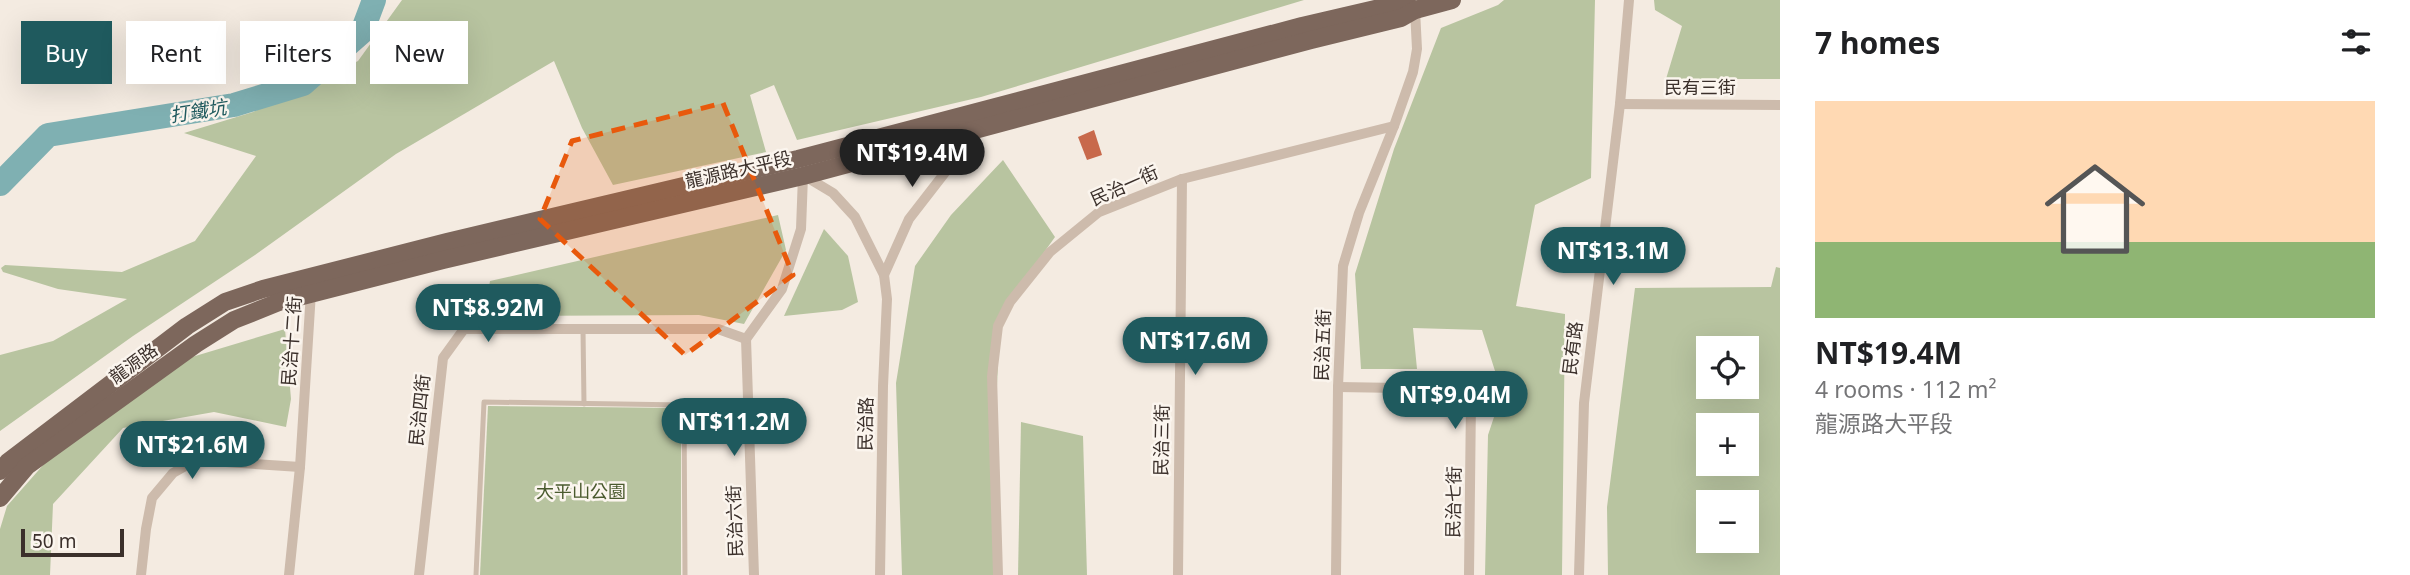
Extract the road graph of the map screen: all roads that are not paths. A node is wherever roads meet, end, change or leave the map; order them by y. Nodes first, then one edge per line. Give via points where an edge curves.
1 (1452, 0) edge
2 (1629, 0) edge
3 (1415, 10) junction
4 (1620, 104) junction
5 (1780, 105) edge
6 (977, 121) junction
7 (1394, 126) junction
8 (801, 167) junction
9 (1182, 179) junction
10 (884, 275) junction
11 (312, 285) junction
12 (583, 328) junction
13 (746, 339) junction
14 (1338, 387) junction
15 (584, 404) junction
16 (300, 467) junction
17 (0, 471) edge
18 (0, 498) edge
19 (141, 575) edge
20 (289, 575) edge
21 (419, 575) edge
22 (476, 575) edge
23 (685, 575) edge
24 (754, 575) edge
25 (880, 575) edge
26 (998, 575) edge
27 (1178, 575) edge
28 (1336, 575) edge
29 (1469, 575) edge
30 (1579, 575) edge

1 - 3 main road, 龍源路大平段
2 - 4 street, 民有路
3 - 6 main road, 龍源路大平段 via 1401,3 1302,26
3 - 7 street via 1413,72
4 - 5 street, 民有三街
4 - 30 street, 民有路 via 1584,403
6 - 8 main road, 龍源路大平段
6 - 10 street via 909,219
7 - 9 street, 民治一街
7 - 14 street, 民治五街 via 1343,266
8 - 10 street via 855,216
8 - 11 main road, 龍源路大平段
8 - 13 street via 802,229 782,289
9 - 26 street, 民治一街 via 1099,212 1050,252 1010,302 998,326 992,376
9 - 27 street, 民治三街
10 - 25 street, 民治路
11 - 16 street, 民治十二街
11 - 17 main road, 龍源路 via 262,289 225,302 187,326
11 - 18 main road, 龍源路 via 233,320 196,344 27,466
12 - 13 street, 民治四街 via 718,328
12 - 15 lane
12 - 21 street, 民治四街 via 464,328 443,358
13 - 24 street, 民治六街
14 - 28 street, 民治五街
14 - 29 street, 民治七街 via 1462,389 1471,399
15 - 22 lane via 484,402
15 - 23 lane via 684,405
16 - 19 street via 196,460 173,473 152,498
16 - 20 street, 民治十二街

